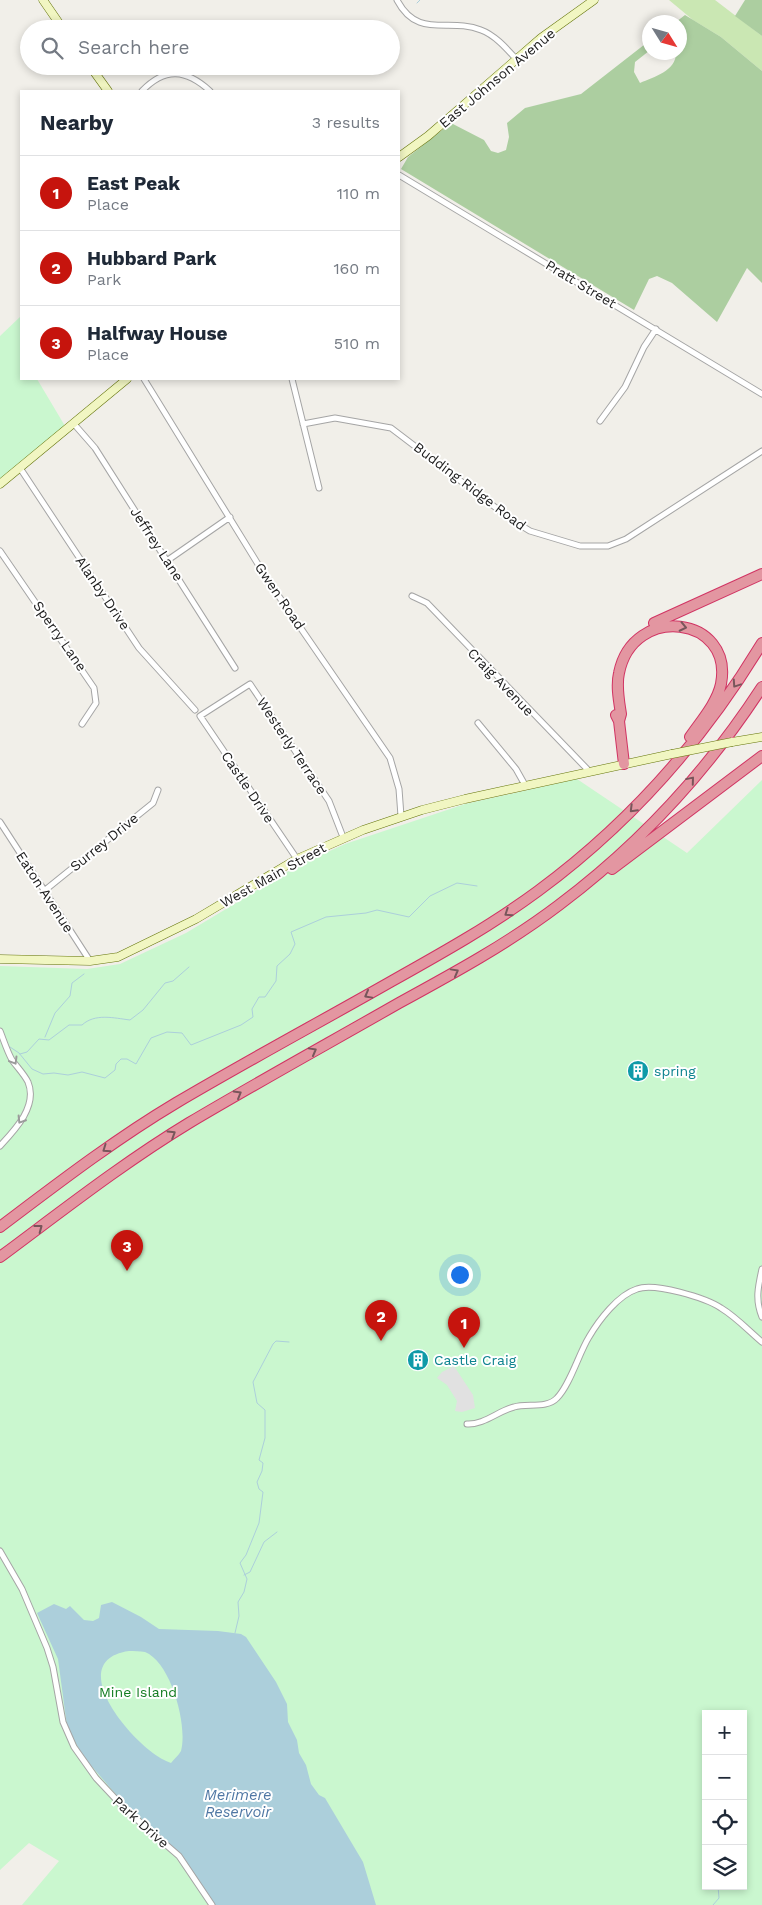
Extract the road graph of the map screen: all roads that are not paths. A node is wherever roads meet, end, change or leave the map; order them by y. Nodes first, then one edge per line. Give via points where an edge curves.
1 (42, 0) edge
2 (397, 0) edge
3 (594, 0) edge
4 (56, 20) edge
5 (517, 60) junction
6 (96, 75) edge
7 (167, 75) edge
8 (185, 75) edge
9 (107, 90) edge
10 (143, 90) edge
11 (209, 90) edge
12 (400, 156) edge
13 (400, 176) edge
14 (656, 329) junction
15 (127, 380) edge
16 (145, 380) edge
17 (292, 380) edge
18 (762, 394) edge
19 (600, 421) dead end
20 (74, 424) junction
21 (303, 424) junction
22 (762, 451) edge
23 (20, 468) junction
24 (0, 484) edge
25 (319, 488) dead end
26 (230, 517) junction
27 (0, 551) edge
28 (168, 560) junction
29 (762, 574) edge
30 (412, 596) dead end
31 (762, 643) edge
32 (235, 668) dead end
33 (762, 687) edge
34 (195, 710) dead end
35 (200, 716) joint
36 (619, 720) junction
37 (478, 722) dead end
38 (82, 724) dead end
39 (762, 737) edge
40 (762, 756) edge
41 (624, 764) junction
42 (589, 771) junction
43 (658, 783) junction
44 (525, 785) junction
45 (158, 790) dead end
46 (401, 816) junction
47 (0, 822) edge
48 (343, 837) junction
49 (297, 859) junction
50 (44, 891) junction
51 (568, 898) junction
52 (0, 959) edge
53 (90, 961) junction
54 (0, 1031) edge
55 (0, 1146) edge
56 (0, 1227) edge
57 (0, 1257) edge
58 (762, 1269) edge
59 (762, 1317) edge
60 (762, 1342) edge
61 (467, 1424) dead end
62 (0, 1551) edge
63 (212, 1905) edge

1 - 4 main road
2 - 5 street via 410,17 422,24 481,30
3 - 5 main road, East Johnson Avenue
5 - 12 main road, East Johnson Avenue
6 - 9 main road
7 - 10 street via 160,76
8 - 11 street
13 - 14 street, Pratt Street
14 - 18 street, Pratt Street
14 - 19 street via 625,388
15 - 20 main road
16 - 26 street, Gwen Road
17 - 21 street
20 - 23 main road
20 - 28 street, Jeffrey Lane via 94,448
21 - 22 street, Budding Ridge Road via 335,418 391,428 518,524 571,545 589,547 608,546 626,539
21 - 25 street
23 - 24 main road
23 - 34 street, Alanby Drive via 139,648
26 - 28 street
26 - 46 street, Gwen Road via 269,582 390,758 400,789
27 - 38 street, Sperry Lane via 94,688 96,704
28 - 32 street, Jeffrey Lane
29 - 36 highway via 649,626 630,639 618,656 613,674 615,714
30 - 42 street, Craig Avenue via 426,604
31 -> 43 highway via 712,719
51 -> 33 highway via 627,847 678,795 723,742
35 - 48 street, Westerly Terrace via 250,684 329,801
35 - 49 street, Castle Drive
36 - 41 highway
36 -> 43 highway via 619,671 638,639 655,628 673,625 692,629 710,642 721,663 720,687 714,701
37 - 44 street
39 - 41 main road, West Main Street, bridge
40 - 51 highway via 662,833
41 - 42 main road, West Main Street
42 - 44 main road, West Main Street
43 -> 56 highway via 589,851 499,918 162,1112 104,1150
44 - 46 main road, West Main Street
45 - 50 street, Surrey Drive via 153,803
46 - 48 main road, West Main Street
47 - 50 street, Eaton Avenue
48 - 49 main road, West Main Street
49 - 53 main road, West Main Street via 180,928 118,958
50 - 53 street, Eaton Avenue
57 -> 51 highway via 165,1138 486,954
52 - 53 main road, West Main Street
54 -> 55 street via 30,1089 26,1114
58 - 59 street via 757,1289
60 - 61 street via 720,1307 663,1289 638,1288 619,1302 591,1333 564,1388 554,1400 514,1407 478,1423
62 - 63 street, Park Drive via 22,1589 47,1648 69,1739 107,1791 134,1819 179,1856

